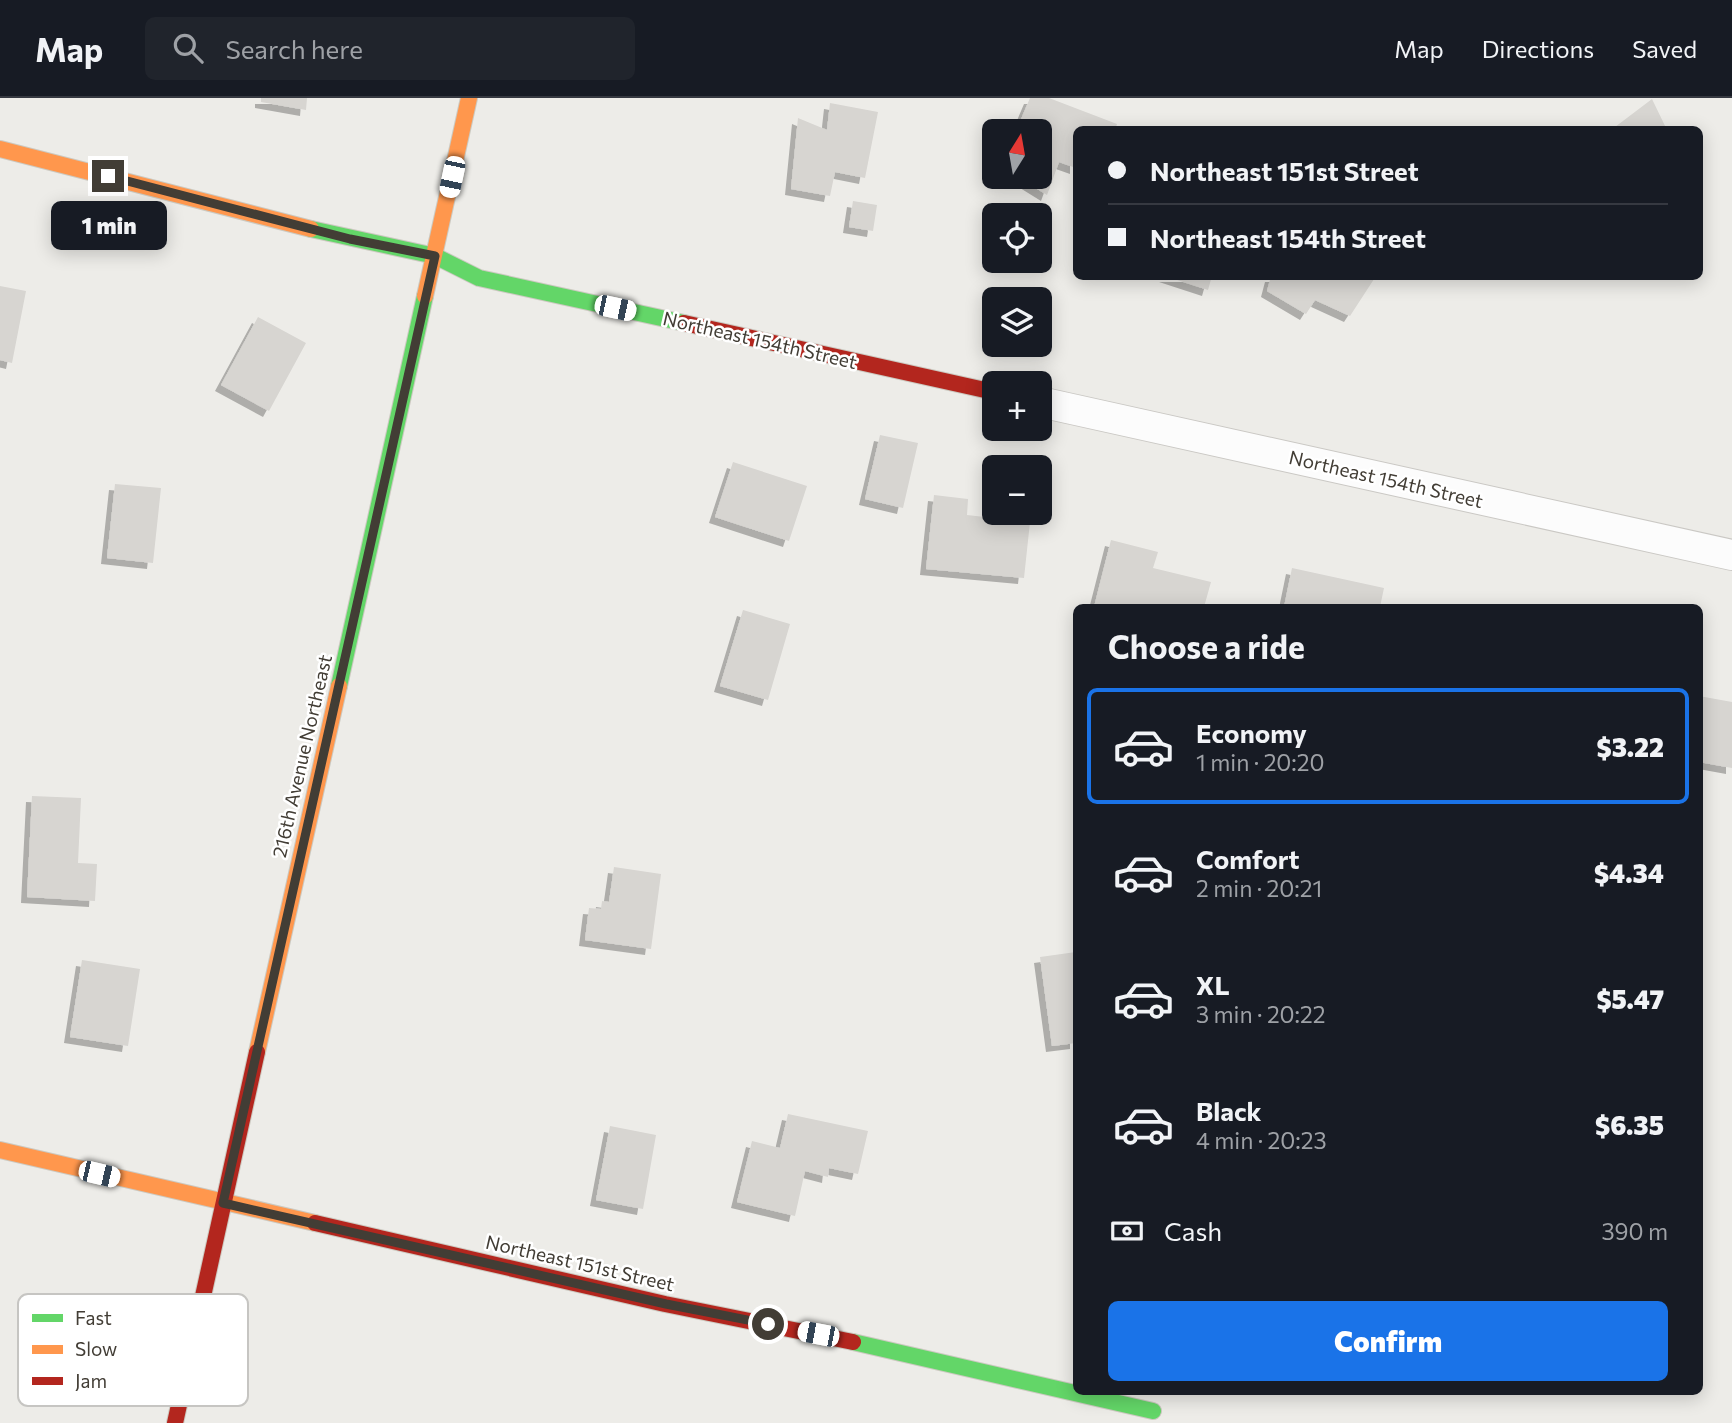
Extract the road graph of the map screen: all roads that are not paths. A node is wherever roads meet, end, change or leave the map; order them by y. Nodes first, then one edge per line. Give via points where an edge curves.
1 (469, 98) edge
2 (0, 149) edge
3 (435, 256) junction
4 (982, 389) edge
5 (1052, 405) edge
6 (1732, 555) edge
7 (0, 1150) edge
8 (223, 1203) junction
9 (203, 1294) edge
10 (1073, 1392) edge
11 (1085, 1395) edge
12 (1153, 1411) dead end

1 - 3 street, 216th Avenue Northeast
2 - 3 street, Northeast 154th Street via 350,239
3 - 4 street, Northeast 154th Street via 479,278
3 - 8 street, 216th Avenue Northeast
5 - 6 street, Northeast 154th Street
7 - 8 street, Northeast 151st Street
8 - 9 street, 216th Avenue Northeast
8 - 10 street, Northeast 151st Street
11 - 12 street, Northeast 151st Street

